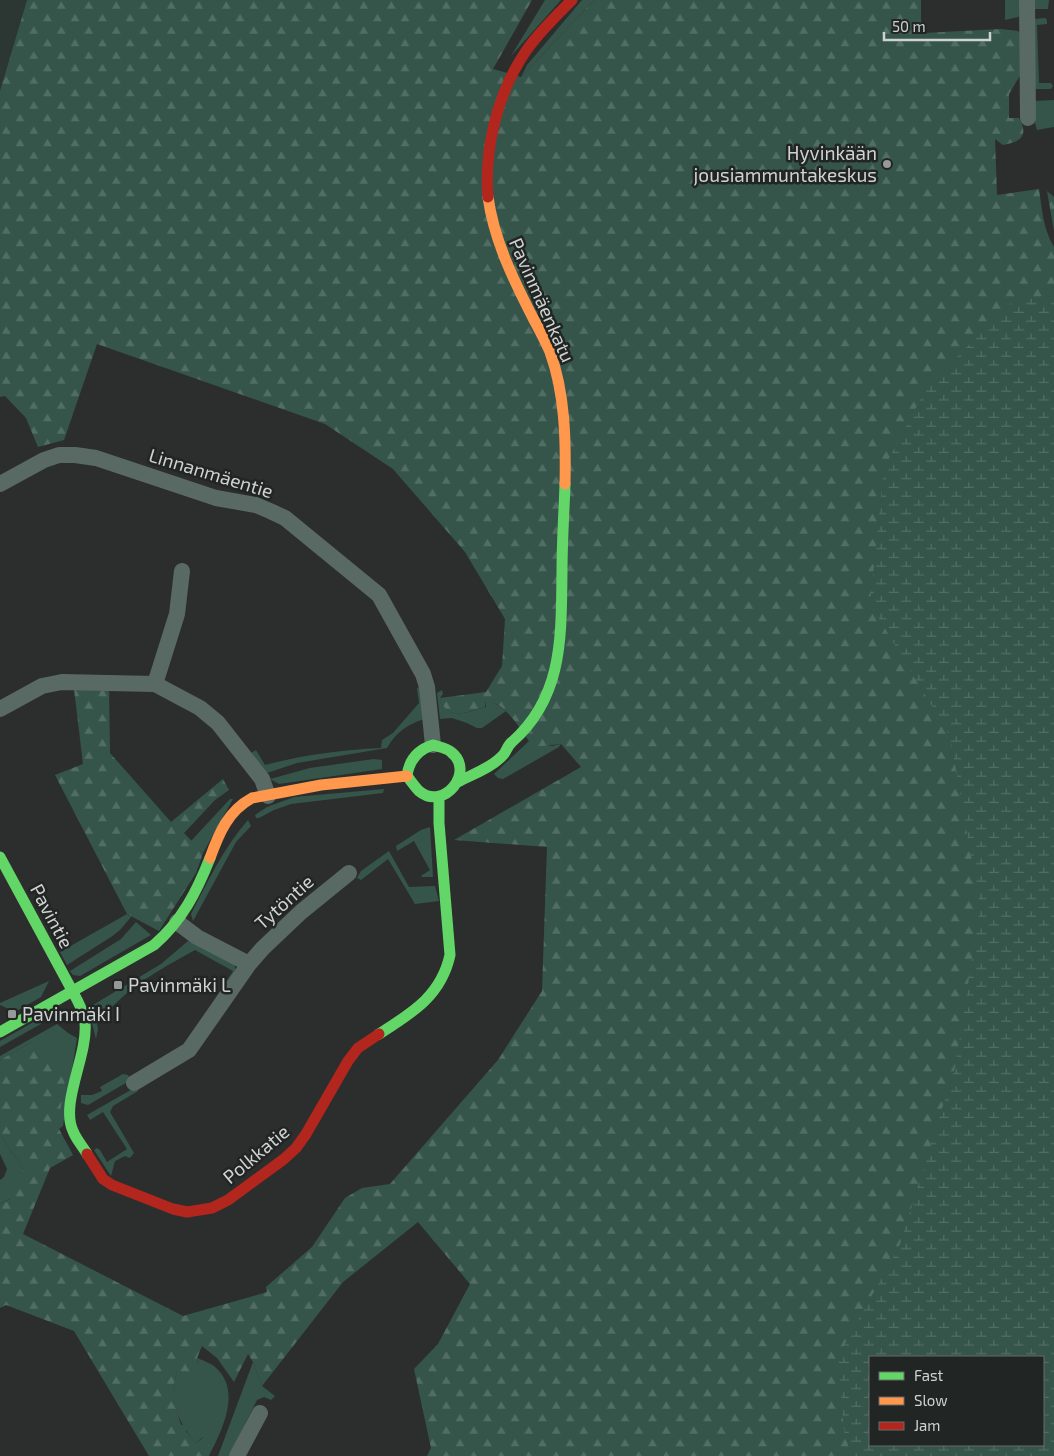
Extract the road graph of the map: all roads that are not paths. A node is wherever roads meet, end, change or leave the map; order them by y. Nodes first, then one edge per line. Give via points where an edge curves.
1 (572, 0) edge
2 (1027, 0) edge
3 (1028, 118) dead end
4 (0, 484) edge
5 (182, 571) dead end
6 (155, 684) junction
7 (0, 709) edge
8 (433, 744) junction
9 (511, 744) junction
10 (495, 747) dead end
11 (454, 754) junction
12 (469, 755) dead end
13 (407, 776) junction
14 (458, 782) junction
15 (268, 796) junction
16 (439, 797) junction
17 (253, 811) dead end
18 (240, 823) dead end
19 (0, 857) edge
20 (205, 871) junction
21 (349, 873) dead end
22 (177, 922) junction
23 (249, 964) junction
24 (72, 992) junction
25 (0, 1032) edge
26 (134, 1083) dead end
27 (260, 1413) dead end
28 (237, 1456) edge

1 - 9 street, Pavinmäenkatu via 521,59 498,111 488,162 487,185 496,237 555,368 565,431 562,577 555,674 535,718
2 - 3 street
4 - 8 street, Linnanmäentie via 44,460 59,455 75,455 96,458 216,498 256,505 285,518 379,595 423,674
5 - 6 street via 178,614
6 - 7 street via 62,682 42,686
6 - 15 street via 200,708 218,723 262,779
8 - 11 street
8 - 13 street via 418,751
9 - 10 street
9 - 14 street, Pavinmäenkatu via 505,754
11 - 12 street
11 - 14 street via 461,768
13 - 15 street via 298,788
13 - 16 street via 422,793
14 - 16 street via 448,794
15 - 17 street
15 - 20 street via 253,797 232,812 224,823
16 - 24 street, Polkkatie via 450,955 447,969 431,996 413,1012 358,1048 296,1148 228,1200 204,1210 188,1212 173,1209 103,1179 70,1122 85,1025
18 - 20 street
19 - 24 street, Pavintie
20 - 22 street
21 - 23 street, Tytöntie via 301,912
22 - 23 street via 197,937
22 - 24 street via 148,949
23 - 26 street, Tytöntie via 190,1050
24 - 25 street
27 - 28 street

